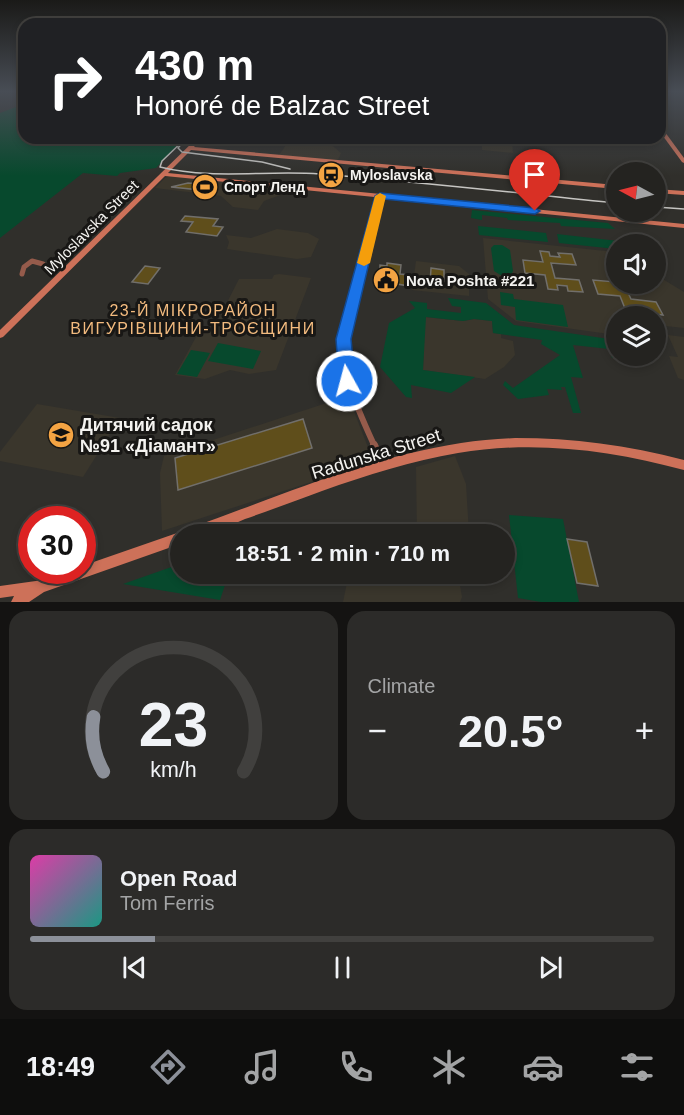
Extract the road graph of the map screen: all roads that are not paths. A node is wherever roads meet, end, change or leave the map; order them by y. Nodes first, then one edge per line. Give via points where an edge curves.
1 (666, 131) edge
2 (666, 137) edge
3 (194, 144) edge
4 (190, 148) junction
5 (684, 154) edge
6 (684, 161) edge
7 (164, 174) junction
8 (606, 186) edge
9 (666, 192) edge
10 (684, 193) edge
11 (380, 196) junction
12 (684, 226) edge
13 (43, 264) dead end
14 (22, 274) dead end
15 (0, 335) edge
16 (684, 465) edge
17 (383, 466) junction
18 (218, 524) edge
19 (170, 542) edge
20 (43, 586) junction
21 (0, 592) edge
22 (17, 602) edge

1 - 5 street
2 - 6 street
3 - 4 street, Myloslavska Street
4 - 7 street, Myloslavska Street
4 - 8 street
7 - 11 street
7 - 15 street, Myloslavska Street
9 - 10 street
11 - 12 street
11 - 17 street via 344,350 347,381
13 - 14 street via 32,261
16 - 17 street, Radunska Street via 556,443 508,443 460,448
17 - 18 street, Radunska Street
19 - 20 street
20 - 21 street
20 - 22 street

